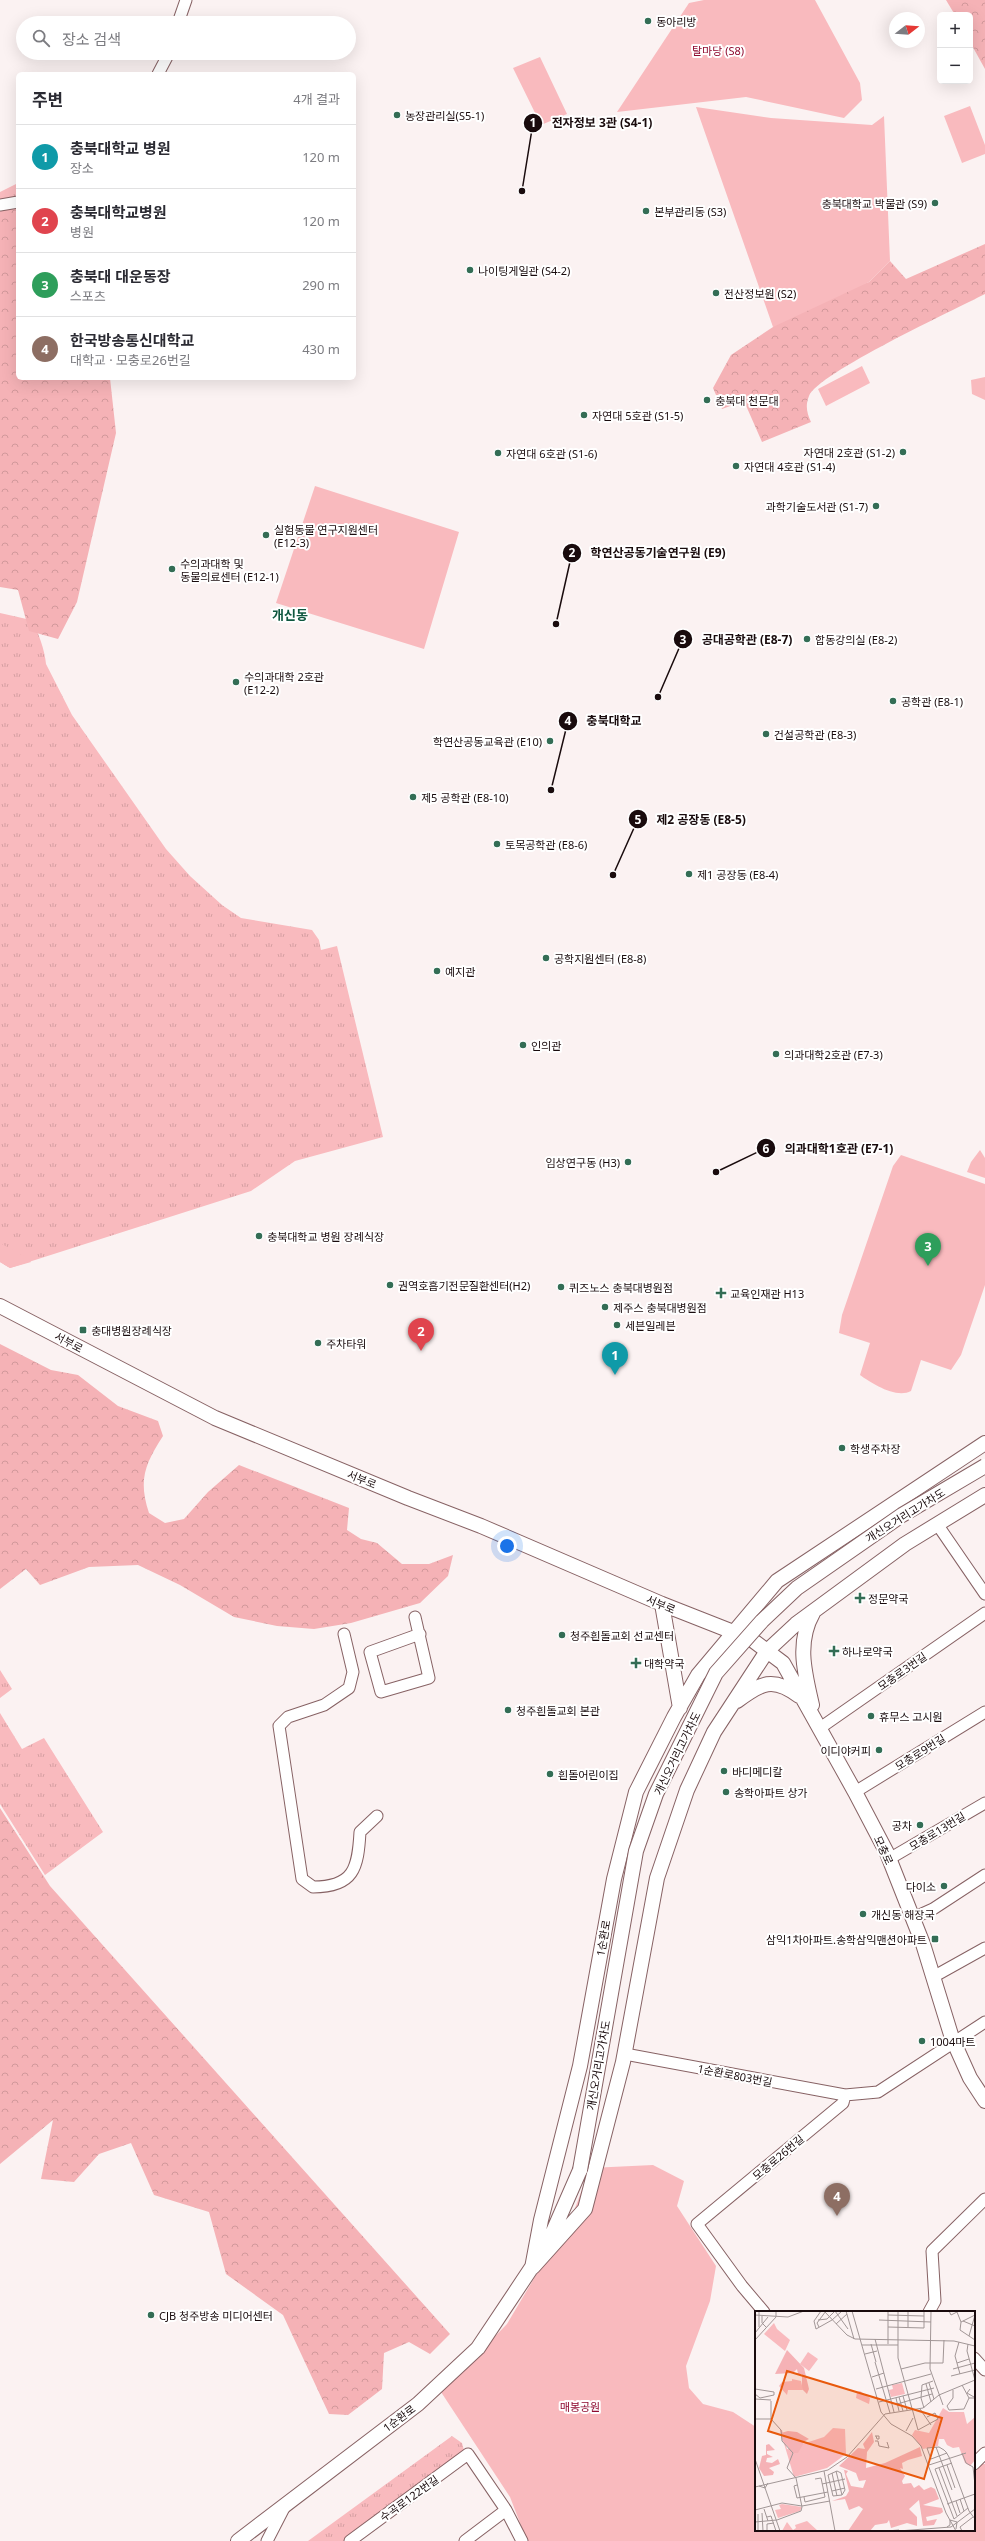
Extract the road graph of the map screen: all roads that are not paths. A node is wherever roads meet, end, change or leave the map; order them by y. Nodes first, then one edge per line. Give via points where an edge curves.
1 (186, 0) edge
2 (180, 16) edge
3 (165, 60) edge
4 (159, 72) edge
5 (16, 202) edge
6 (0, 205) edge
7 (0, 1306) edge
8 (985, 1443) edge
9 (985, 1466) edge
10 (985, 1495) edge
11 (938, 1524) junction
12 (985, 1594) edge
13 (662, 1604) junction
14 (815, 1610) junction
15 (985, 1613) edge
16 (415, 1617) dead end
17 (733, 1633) junction
18 (344, 1634) dead end
19 (420, 1634) junction
20 (767, 1651) junction
21 (804, 1699) junction
22 (730, 1706) junction
23 (680, 1708) junction
24 (985, 1712) edge
25 (820, 1728) junction
26 (855, 1792) junction
27 (985, 1803) edge
28 (378, 1816) dead end
29 (889, 1859) junction
30 (985, 1875) edge
31 (913, 1918) junction
32 (985, 1948) edge
33 (933, 1977) junction
34 (985, 2022) edge
35 (954, 2041) junction
36 (625, 2054) junction
37 (845, 2095) junction
38 (985, 2101) edge
39 (580, 2170) joint
40 (985, 2199) edge
41 (532, 2268) junction
42 (935, 2301) junction
43 (763, 2311) edge
44 (930, 2311) edge
45 (940, 2311) edge
46 (975, 2359) edge
47 (985, 2370) edge
48 (985, 2453) edge
49 (975, 2463) edge
50 (286, 2504) junction
51 (506, 2510) junction
52 (238, 2541) edge
53 (267, 2541) edge
54 (350, 2541) edge
55 (465, 2541) edge
56 (522, 2541) edge

1 - 2 street
3 - 4 street
5 - 6 street
7 - 13 main road, 서부로 via 215,1418 481,1526
8 - 17 main road, 1순환로 via 777,1581
9 - 39 main road, 개신오거리고가차도, bridge via 902,1515 797,1588 762,1621 716,1674 656,1794 636,1851
10 - 11 main road
11 - 12 street
11 - 14 main road via 905,1544
13 - 17 main road, 서부로
13 - 23 main road
14 - 20 main road
14 - 25 main road via 804,1636 803,1652 804,1672
15 - 25 street, 모충로3번길
16 - 19 street
17 - 20 main road, 모충로 via 751,1639
17 - 23 main road, 1순환로 via 698,1675
18 - 28 street via 353,1672 349,1688 324,1705 288,1717 279,1726 302,1879 313,1887 339,1884 351,1874 358,1859 360,1832
19 - 19 street via 429,1678 381,1692 370,1652
20 - 21 main road, 모충로 via 783,1662
20 - 22 main road
21 - 22 main road via 786,1686 774,1682 750,1691
21 - 25 main road, 모충로
22 - 36 main road via 714,1732 687,1790 657,1878
23 - 41 main road, 1순환로 via 634,1799 614,1879 580,2066 541,2220
24 - 26 street, 모충로9번길
25 - 26 main road, 모충로
26 - 29 main road, 모충로
27 - 29 street, 모충로13번길
29 - 31 main road, 모충로
30 - 31 street via 933,1909
31 - 33 main road, 모충로
32 - 33 street
33 - 35 main road, 모충로
34 - 35 street
35 - 37 street via 878,2092
35 - 38 main road, 모충로 via 970,2078
36 - 37 street, 1순환로803번길
36 - 41 main road via 585,2209
37 - 43 street, 모충로26번길 via 843,2103 697,2224
39 - 41 main road, 1순환로 via 548,2243
40 - 42 street via 932,2251
41 - 50 main road, 1순환로 via 478,2348 451,2376
42 - 44 street
42 - 45 street
46 - 47 street
48 - 49 street
50 - 52 main road, 1순환로
50 - 53 street
51 - 54 street, 수곡로122번길 via 468,2454
51 - 55 street
51 - 56 street

